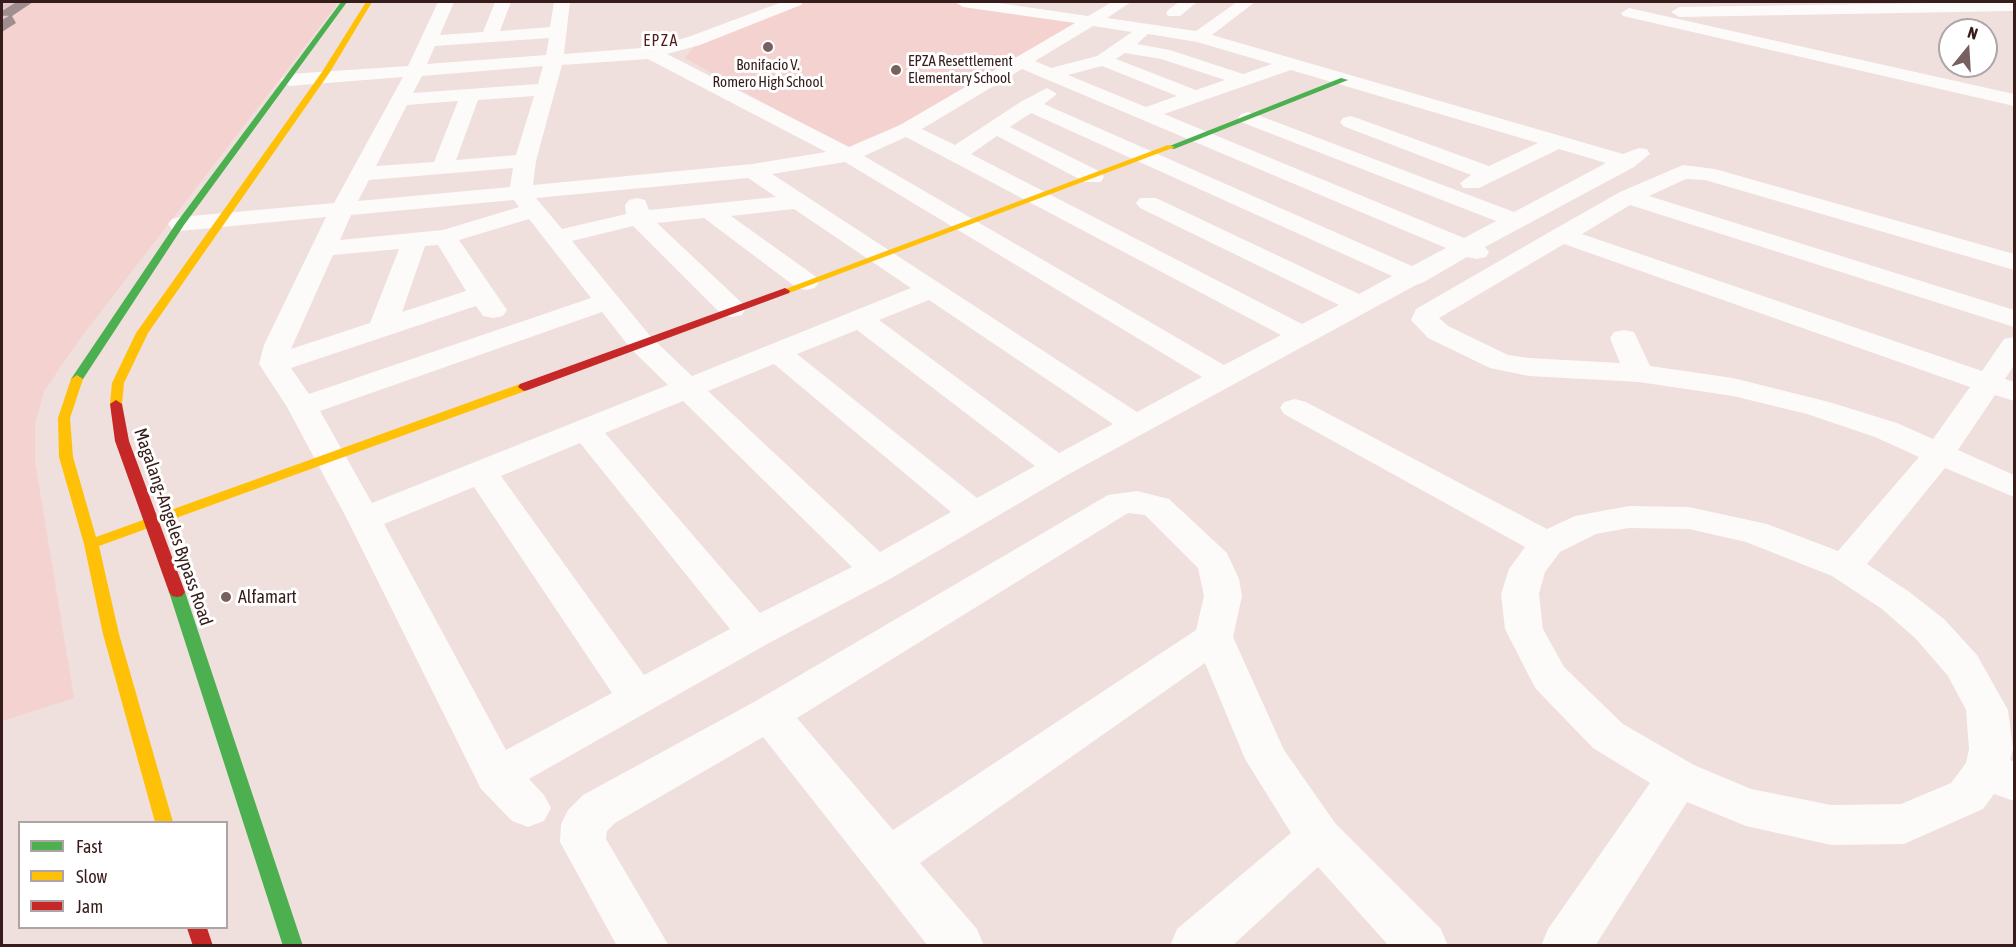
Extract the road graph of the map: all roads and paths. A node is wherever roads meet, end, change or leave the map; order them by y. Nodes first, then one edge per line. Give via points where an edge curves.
1 (344, 2) edge
2 (369, 2) edge
3 (446, 2) edge
4 (503, 2) edge
5 (562, 2) edge
6 (795, 2) edge
7 (963, 2) edge
8 (1096, 2) edge
9 (1189, 2) edge
10 (1247, 2) edge
11 (1127, 5) edge
12 (2014, 6) edge
13 (1091, 20) junction
14 (1222, 20) junction
15 (1148, 29) junction
16 (489, 37) junction
17 (1199, 37) junction
18 (428, 41) junction
19 (1121, 47) junction
20 (555, 50) junction
21 (650, 50) junction
22 (1164, 54) junction
23 (1103, 60) junction
24 (1022, 62) junction
25 (1289, 64) junction
26 (416, 68) junction
27 (1123, 68) junction
28 (324, 75) junction
29 (291, 77) junction
30 (1058, 78) junction
31 (1244, 80) junction
32 (1344, 80) junction
33 (546, 89) junction
34 (471, 94) junction
35 (1196, 97) junction
36 (1409, 98) junction
37 (399, 100) junction
38 (2014, 100) edge
39 (1029, 105) junction
40 (1389, 107) junction
41 (1145, 114) junction
42 (1248, 118) junction
43 (1350, 122) junction
44 (996, 128) junction
45 (907, 129) junction
46 (1200, 137) junction
47 (1306, 139) junction
48 (1557, 142) junction
49 (956, 154) junction
50 (1531, 154) junction
51 (848, 155) junction
52 (1147, 156) junction
53 (525, 160) junction
54 (442, 168) junction
55 (752, 171) junction
56 (361, 174) junction
57 (1489, 174) junction
58 (1093, 177) junction
59 (1202, 181) junction
60 (638, 182) junction
61 (1449, 195) junction
62 (1037, 197) junction
63 (1628, 197) junction
64 (527, 202) junction
65 (798, 202) junction
66 (1132, 209) junction
67 (340, 211) junction
68 (709, 211) junction
69 (638, 218) junction
70 (223, 220) junction
71 (1516, 221) junction
72 (180, 224) junction
73 (964, 224) junction
74 (1092, 225) junction
75 (1562, 235) junction
76 (445, 237) junction
77 (555, 238) junction
78 (415, 240) junction
79 (322, 249) junction
80 (1473, 250) junction
81 (879, 255) junction
82 (2014, 262) edge
83 (1415, 277) junction
84 (806, 282) junction
85 (930, 290) junction
86 (481, 295) junction
87 (605, 302) junction
88 (1361, 305) junction
89 (732, 309) junction
90 (860, 319) junction
91 (2014, 319) edge
92 (383, 326) junction
93 (512, 333) junction
94 (1304, 336) junction
95 (1624, 338) dead end
96 (641, 343) junction
97 (2014, 345) edge
98 (777, 352) junction
99 (274, 364) junction
100 (1639, 373) junction
101 (1225, 378) junction
102 (687, 388) junction
103 (2000, 388) edge
104 (302, 407) junction
105 (1295, 408) dead end
106 (1136, 425) junction
107 (585, 429) junction
108 (1940, 453) junction
109 (329, 459) junction
110 (1057, 467) junction
111 (481, 472) junction
112 (2014, 486) edge
113 (975, 514) junction
114 (364, 519) junction
115 (152, 522) junction
116 (91, 544) junction
117 (1547, 544) junction
118 (1845, 567) junction
119 (877, 570) junction
120 (755, 633) junction
121 (1214, 637) junction
122 (637, 697) junction
123 (769, 714) junction
124 (497, 776) junction
125 (2000, 776) edge
126 (1678, 778) junction
127 (528, 808) dead end
128 (164, 821) edge
129 (1319, 837) junction
130 (888, 859) junction
131 (198, 929) edge
132 (203, 945) edge
133 (293, 945) edge
134 (644, 945) edge
135 (959, 945) edge
136 (1195, 945) edge
137 (1423, 945) edge
138 (1566, 945) edge

1 - 29 street
2 - 28 street, Magalang-Angeles Bypass Road
3 - 18 street
4 - 16 street
5 - 20 street
6 - 21 street via 674,47
7 - 13 street
8 - 11 street
9 - 14 street via 1168,12
10 - 14 street
11 - 13 street
12 - 38 street via 1629,13
13 - 15 street
13 - 24 street
14 - 17 street
15 - 17 street
15 - 19 street
16 - 18 street
16 - 20 street
17 - 25 street
18 - 26 street
19 - 22 street
19 - 23 street
20 - 21 street
20 - 26 street
20 - 33 street
21 - 51 street
22 - 27 street
22 - 31 street
23 - 27 street
23 - 30 street
24 - 30 street
24 - 45 street
25 - 31 street
25 - 32 street
26 - 28 street
26 - 37 street
27 - 35 street
28 - 29 street
28 - 70 street, Magalang-Angeles Bypass Road
29 - 72 street
30 - 39 street
30 - 41 street
31 - 35 street
32 - 36 street
32 - 42 street
33 - 34 street
33 - 53 street
34 - 37 street
34 - 54 street
35 - 41 street
36 - 40 street
36 - 48 street
37 - 56 street
39 - 44 street
39 - 52 street
40 - 43 street
40 - 50 street
41 - 46 street
42 - 46 street
42 - 47 street
43 - 47 street
43 - 57 street
44 - 49 street
44 - 58 street
45 - 49 street
45 - 51 street
46 - 52 street
46 - 80 street
47 - 61 street
48 - 50 street
48 - 71 street via 1633,158
49 - 62 street
50 - 57 street
51 - 55 street
51 - 73 street
52 - 58 street
52 - 59 street
53 - 54 street
53 - 64 street
54 - 56 street
55 - 60 street
55 - 65 street
56 - 67 street
57 - 61 street
58 - 62 street
59 - 66 street
59 - 83 street
60 - 64 street
60 - 69 street
61 - 71 street
62 - 73 street
62 - 74 street
63 - 75 street
63 - 82 street via 1683,172 1707,174
63 - 91 street
64 - 67 street
64 - 76 street
64 - 77 street
65 - 68 street
65 - 81 street
66 - 74 street
66 - 88 street
67 - 70 street
67 - 79 street
68 - 69 street
68 - 84 street
69 - 77 street
69 - 89 street
70 - 72 street
70 - 115 street, Magalang-Angeles Bypass Road via 142,333 118,383 116,416 122,441
71 - 80 street
72 - 116 street via 85,363 71,390 64,418 66,457
73 - 81 street
73 - 101 street
74 - 94 street
75 - 100 street via 1426,315 1425,320 1438,332 1500,363
75 - 103 street
76 - 78 street
76 - 86 street
77 - 87 street
78 - 79 street
78 - 92 street
79 - 99 street via 278,345
80 - 83 street
81 - 84 street
81 - 85 street
83 - 88 street
84 - 89 street
85 - 90 street
85 - 106 street
86 - 92 street
86 - 93 street
87 - 93 street
87 - 96 street
88 - 94 street
89 - 96 street
90 - 98 street
90 - 110 street
92 - 99 street
93 - 104 street
94 - 101 street
95 - 100 street
96 - 102 street
96 - 109 street
97 - 103 street
98 - 102 street
98 - 113 street
99 - 104 street
100 - 108 street via 1733,387 1818,408
101 - 106 street
102 - 107 street
102 - 119 street
103 - 108 street
104 - 109 street
105 - 117 street
106 - 110 street
107 - 111 street
107 - 120 street
108 - 112 street
108 - 118 street
109 - 114 street
109 - 115 street
110 - 113 street
111 - 114 street
111 - 122 street
113 - 119 street
114 - 124 street
115 - 116 street
115 - 133 street, Magalang-Angeles Bypass Road
116 - 128 street via 111,634
117 - 118 street via 1587,524 1629,516 1689,518 1755,532
117 - 126 street via 1527,569 1520,594 1524,629 1550,678 1608,736
118 - 125 street via 1930,629 1963,666 1987,710 1991,749
119 - 120 street
120 - 122 street
121 - 123 street via 1222,596 1214,562 1157,507 1120,503
121 - 129 street via 1267,759
121 - 130 street
122 - 124 street
123 - 130 street
123 - 134 street via 599,809 584,824 583,842
124 - 127 street
125 - 126 street via 1967,796 1904,824 1831,825 1746,807
126 - 138 street
129 - 136 street
129 - 137 street
130 - 135 street
131 - 132 street

